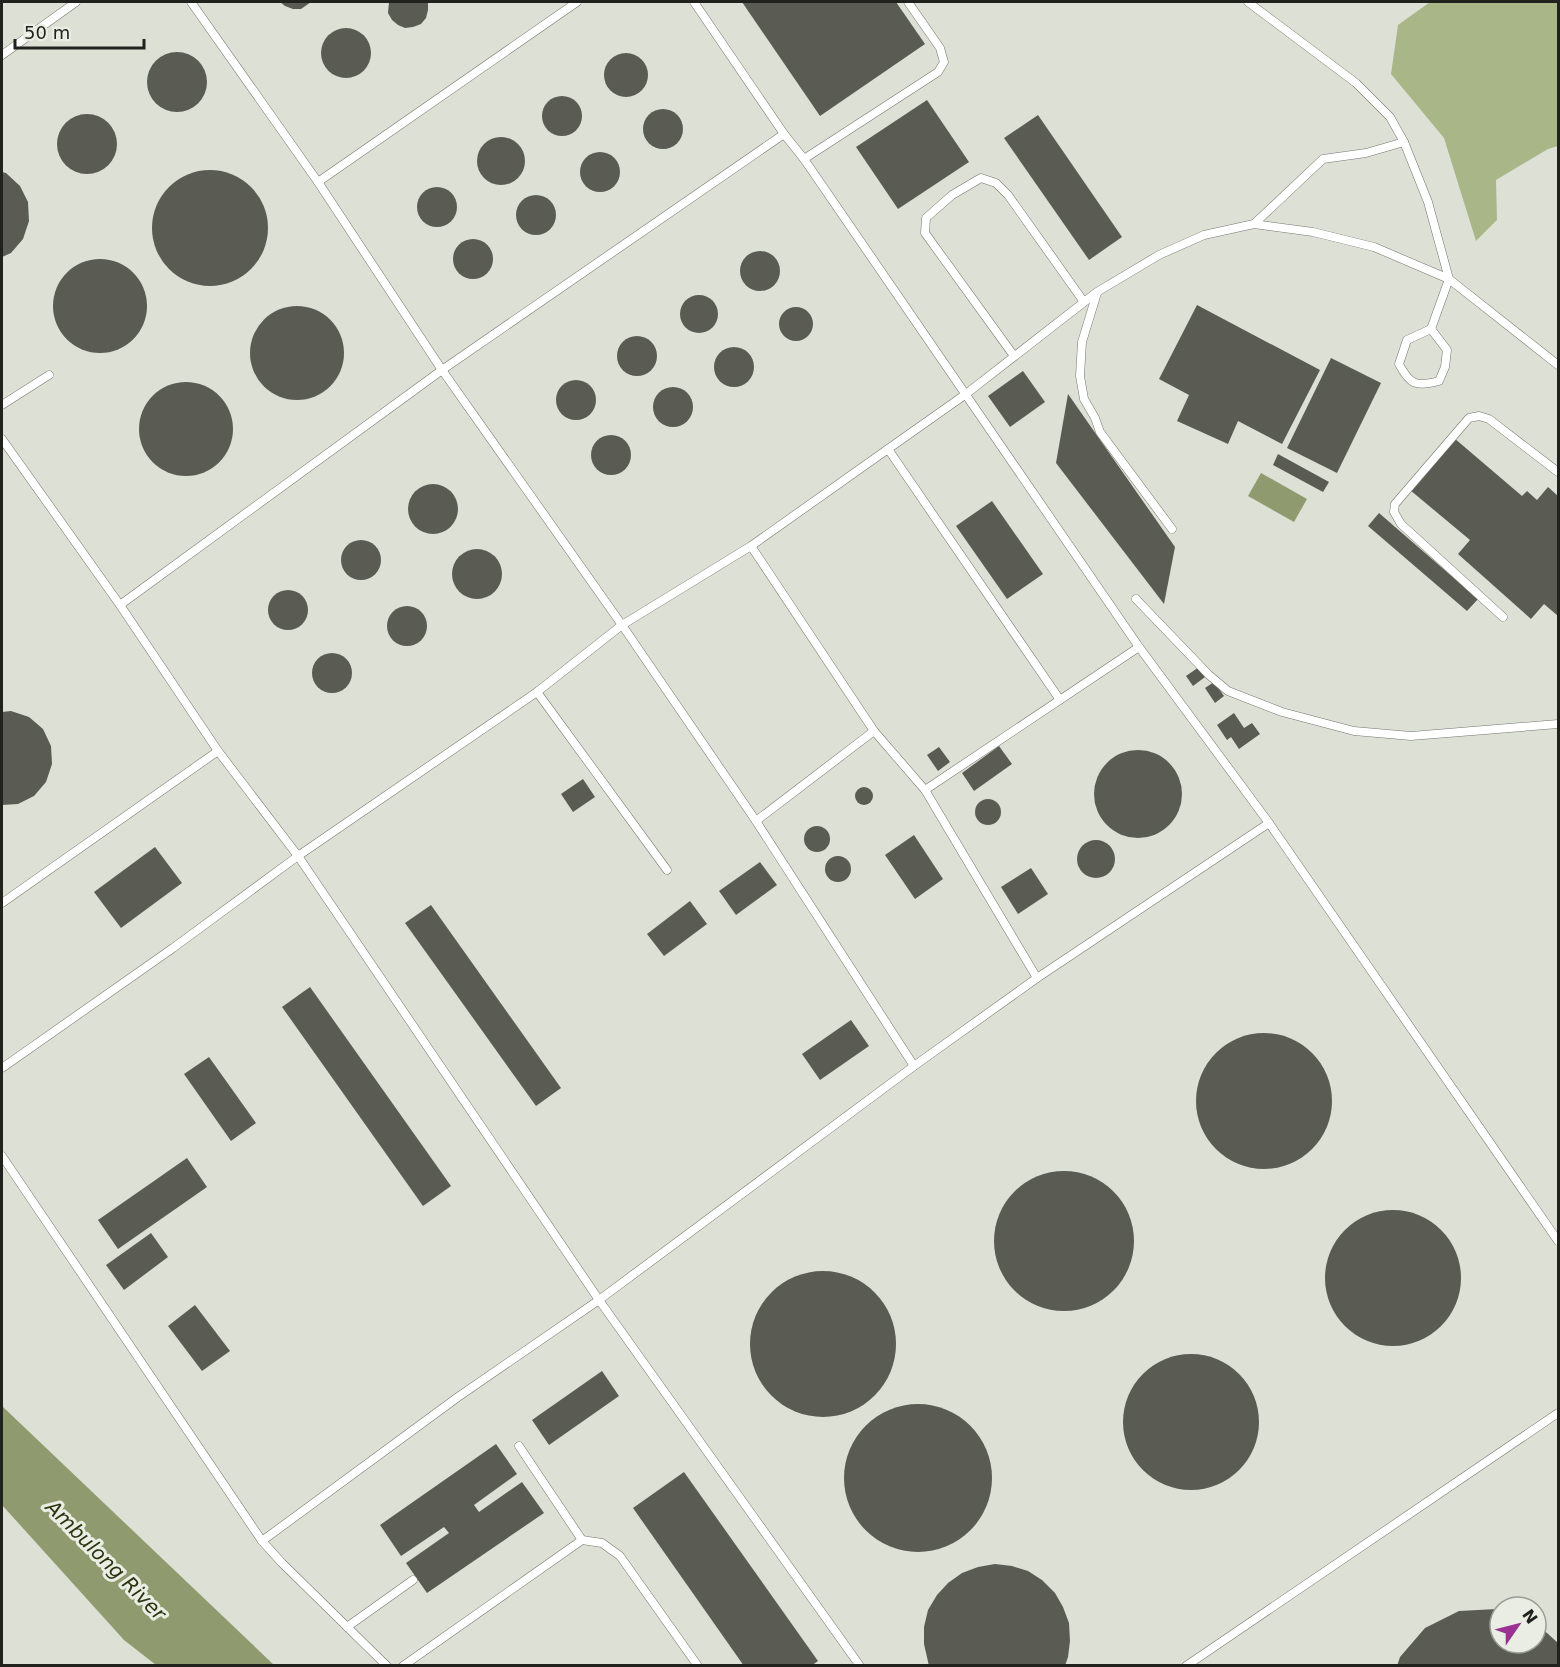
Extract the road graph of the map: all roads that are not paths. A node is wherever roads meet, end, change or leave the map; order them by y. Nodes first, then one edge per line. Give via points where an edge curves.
1 (76, 2) edge
2 (191, 2) edge
3 (577, 2) edge
4 (694, 2) edge
5 (908, 2) edge
6 (1248, 2) edge
7 (2, 55) edge
8 (784, 134) junction
9 (1404, 142) junction
10 (804, 159) junction
11 (318, 182) junction
12 (1254, 224) junction
13 (1449, 279) junction
14 (1097, 292) junction
15 (1084, 302) junction
16 (1431, 329) junction
17 (1014, 356) junction
18 (1558, 365) edge
19 (442, 370) junction
20 (49, 375) dead end
21 (966, 394) junction
22 (2, 405) edge
23 (2, 439) edge
24 (888, 449) junction
25 (1558, 472) edge
26 (1172, 529) dead end
27 (750, 546) junction
28 (1136, 599) dead end
29 (120, 605) junction
30 (1503, 617) dead end
31 (622, 625) junction
32 (1139, 647) junction
33 (537, 692) junction
34 (1060, 700) junction
35 (1558, 724) edge
36 (874, 731) junction
37 (218, 751) junction
38 (925, 790) junction
39 (756, 821) junction
40 (1269, 823) junction
41 (298, 856) junction
42 (667, 870) dead end
43 (2, 903) edge
44 (1037, 978) junction
45 (914, 1066) junction
46 (2, 1068) edge
47 (2, 1156) edge
48 (1558, 1241) edge
49 (599, 1300) junction
50 (1558, 1413) edge
51 (519, 1446) dead end
52 (582, 1540) junction
53 (262, 1541) junction
54 (413, 1580) dead end
55 (347, 1627) junction
56 (387, 1665) edge
57 (403, 1665) edge
58 (698, 1665) edge
59 (860, 1665) edge
60 (1186, 1665) edge

1 - 7 lane
2 - 11 lane
3 - 11 lane
4 - 8 lane
5 - 10 lane via 940,48 944,62 938,72
6 - 9 lane via 1356,83 1390,117
8 - 10 lane
8 - 19 lane
9 - 12 lane via 1323,159
9 - 13 lane via 1428,201
10 - 21 lane
11 - 19 lane
12 - 13 lane via 1313,232 1374,247
12 - 14 lane via 1204,234
13 - 16 lane
13 - 18 lane
14 - 15 lane
14 - 26 lane via 1082,342 1080,376 1084,399 1100,432
15 - 17 lane
15 - 17 lane via 996,183 981,178 952,195 926,218 925,232
16 - 16 lane via 1447,350 1445,367 1439,381 1422,385 1407,379 1399,364 1407,340
17 - 21 lane
19 - 29 lane
19 - 31 lane
20 - 22 lane
21 - 24 lane
21 - 32 lane
23 - 29 lane
24 - 27 lane
24 - 34 lane
25 - 30 lane via 1489,419 1479,416 1469,418 1395,504 1394,512 1401,524
27 - 31 lane
27 - 36 lane
28 - 35 lane via 1228,690 1282,712 1354,731 1411,736
29 - 37 lane
31 - 33 lane
31 - 39 lane
32 - 34 lane
32 - 40 lane
33 - 41 lane
33 - 42 lane
34 - 38 lane
36 - 38 lane
36 - 39 lane
37 - 41 lane
37 - 43 lane
38 - 44 lane
39 - 45 lane
40 - 44 lane
40 - 48 lane
41 - 46 lane
41 - 49 lane
44 - 45 lane
45 - 49 lane
47 - 53 lane
49 - 53 lane via 458,1397
49 - 59 lane
50 - 60 lane
51 - 52 lane
52 - 57 lane
52 - 58 lane via 602,1543 620,1556
53 - 55 lane
54 - 55 lane
55 - 56 lane

